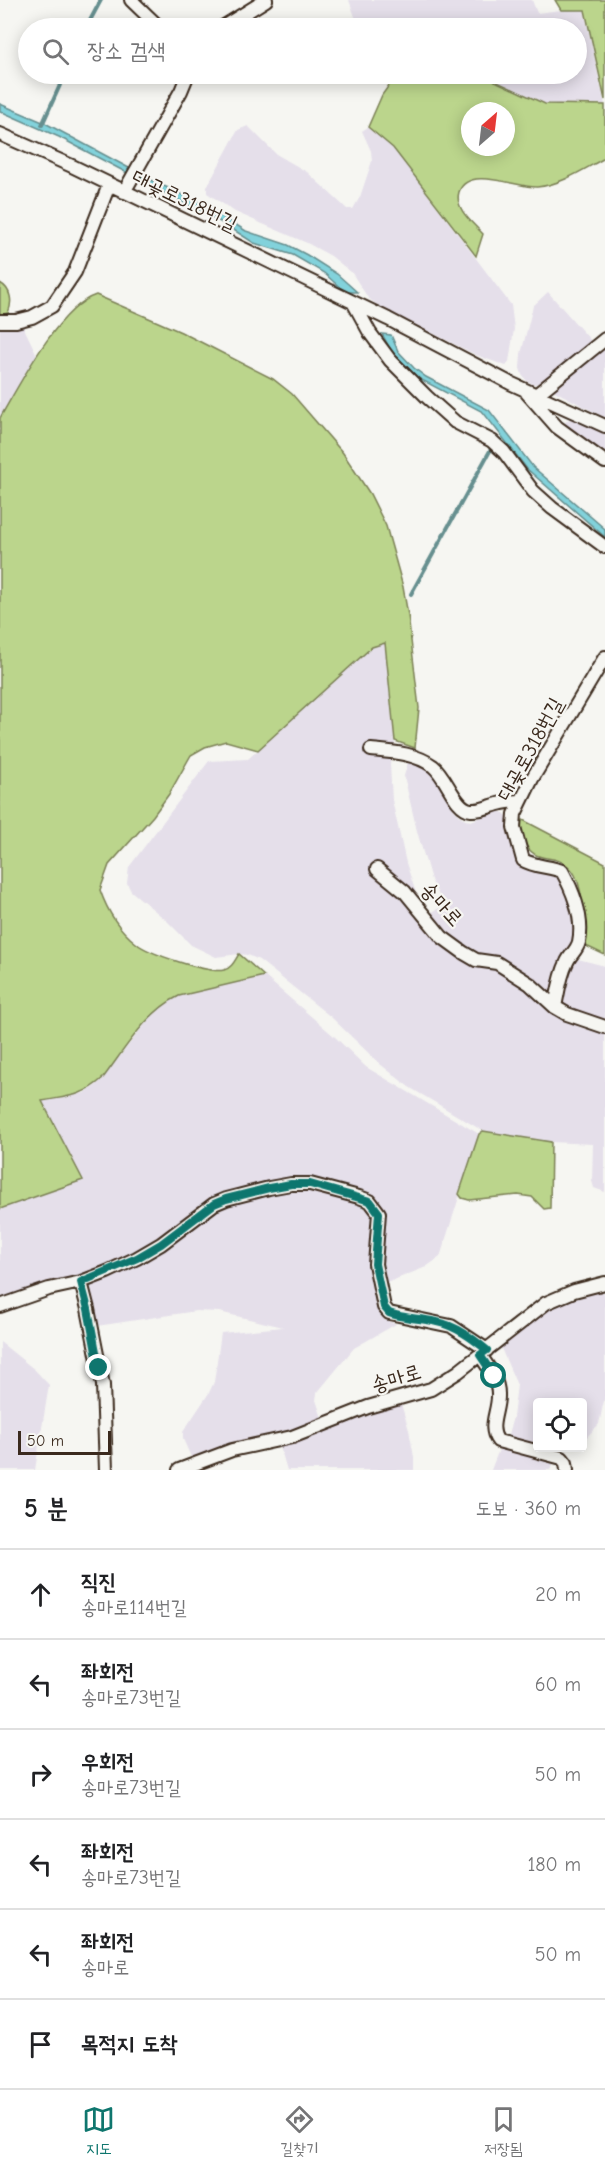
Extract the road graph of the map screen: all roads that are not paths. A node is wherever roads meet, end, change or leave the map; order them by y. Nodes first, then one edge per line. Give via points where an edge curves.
1 (131, 0) edge
2 (266, 0) edge
3 (150, 18) edge
4 (238, 18) edge
5 (184, 84) edge
6 (0, 134) edge
7 (109, 185) junction
8 (127, 188) junction
9 (353, 302) junction
10 (0, 321) edge
11 (605, 339) edge
12 (530, 392) junction
13 (605, 426) edge
14 (605, 462) edge
15 (605, 547) edge
16 (605, 657) edge
17 (371, 750) dead end
18 (520, 801) junction
19 (377, 869) dead end
20 (555, 1007) junction
21 (605, 1027) edge
22 (81, 1282) junction
23 (605, 1283) edge
24 (0, 1306) edge
25 (483, 1352) junction
26 (106, 1470) edge
27 (179, 1470) edge
28 (567, 1470) edge

1 - 3 street
2 - 4 street
5 - 8 street
6 - 7 street, 대곶로318번길
7 - 8 street, 대곶로318번길
7 - 10 street via 75,272 52,306 32,317
8 - 9 street, 대곶로318번길
9 - 12 street, 대곶로318번길
9 - 15 street via 390,360 428,398 455,422 492,441 533,491
11 - 12 street
12 - 13 street, 대곶로318번길
12 - 14 street via 557,427
16 - 18 street, 대곶로318번길
17 - 18 street via 404,753 432,766 464,808 482,809
18 - 20 street, 대곶로318번길 via 514,827 523,860 562,871 579,921 577,948 563,969
19 - 20 street, 송마로 via 405,892 442,937 476,960 505,967
20 - 21 street, 송마로
22 - 24 street
22 - 25 street via 161,1244 214,1204 269,1188 310,1184 370,1201 379,1213 375,1264 384,1307 389,1313 451,1326
22 - 26 street via 103,1385
23 - 25 street, 송마로 via 546,1303
25 - 27 street, 송마로 via 431,1389 368,1407 292,1437 232,1450
25 - 28 street via 498,1392 492,1429 498,1441 562,1458

